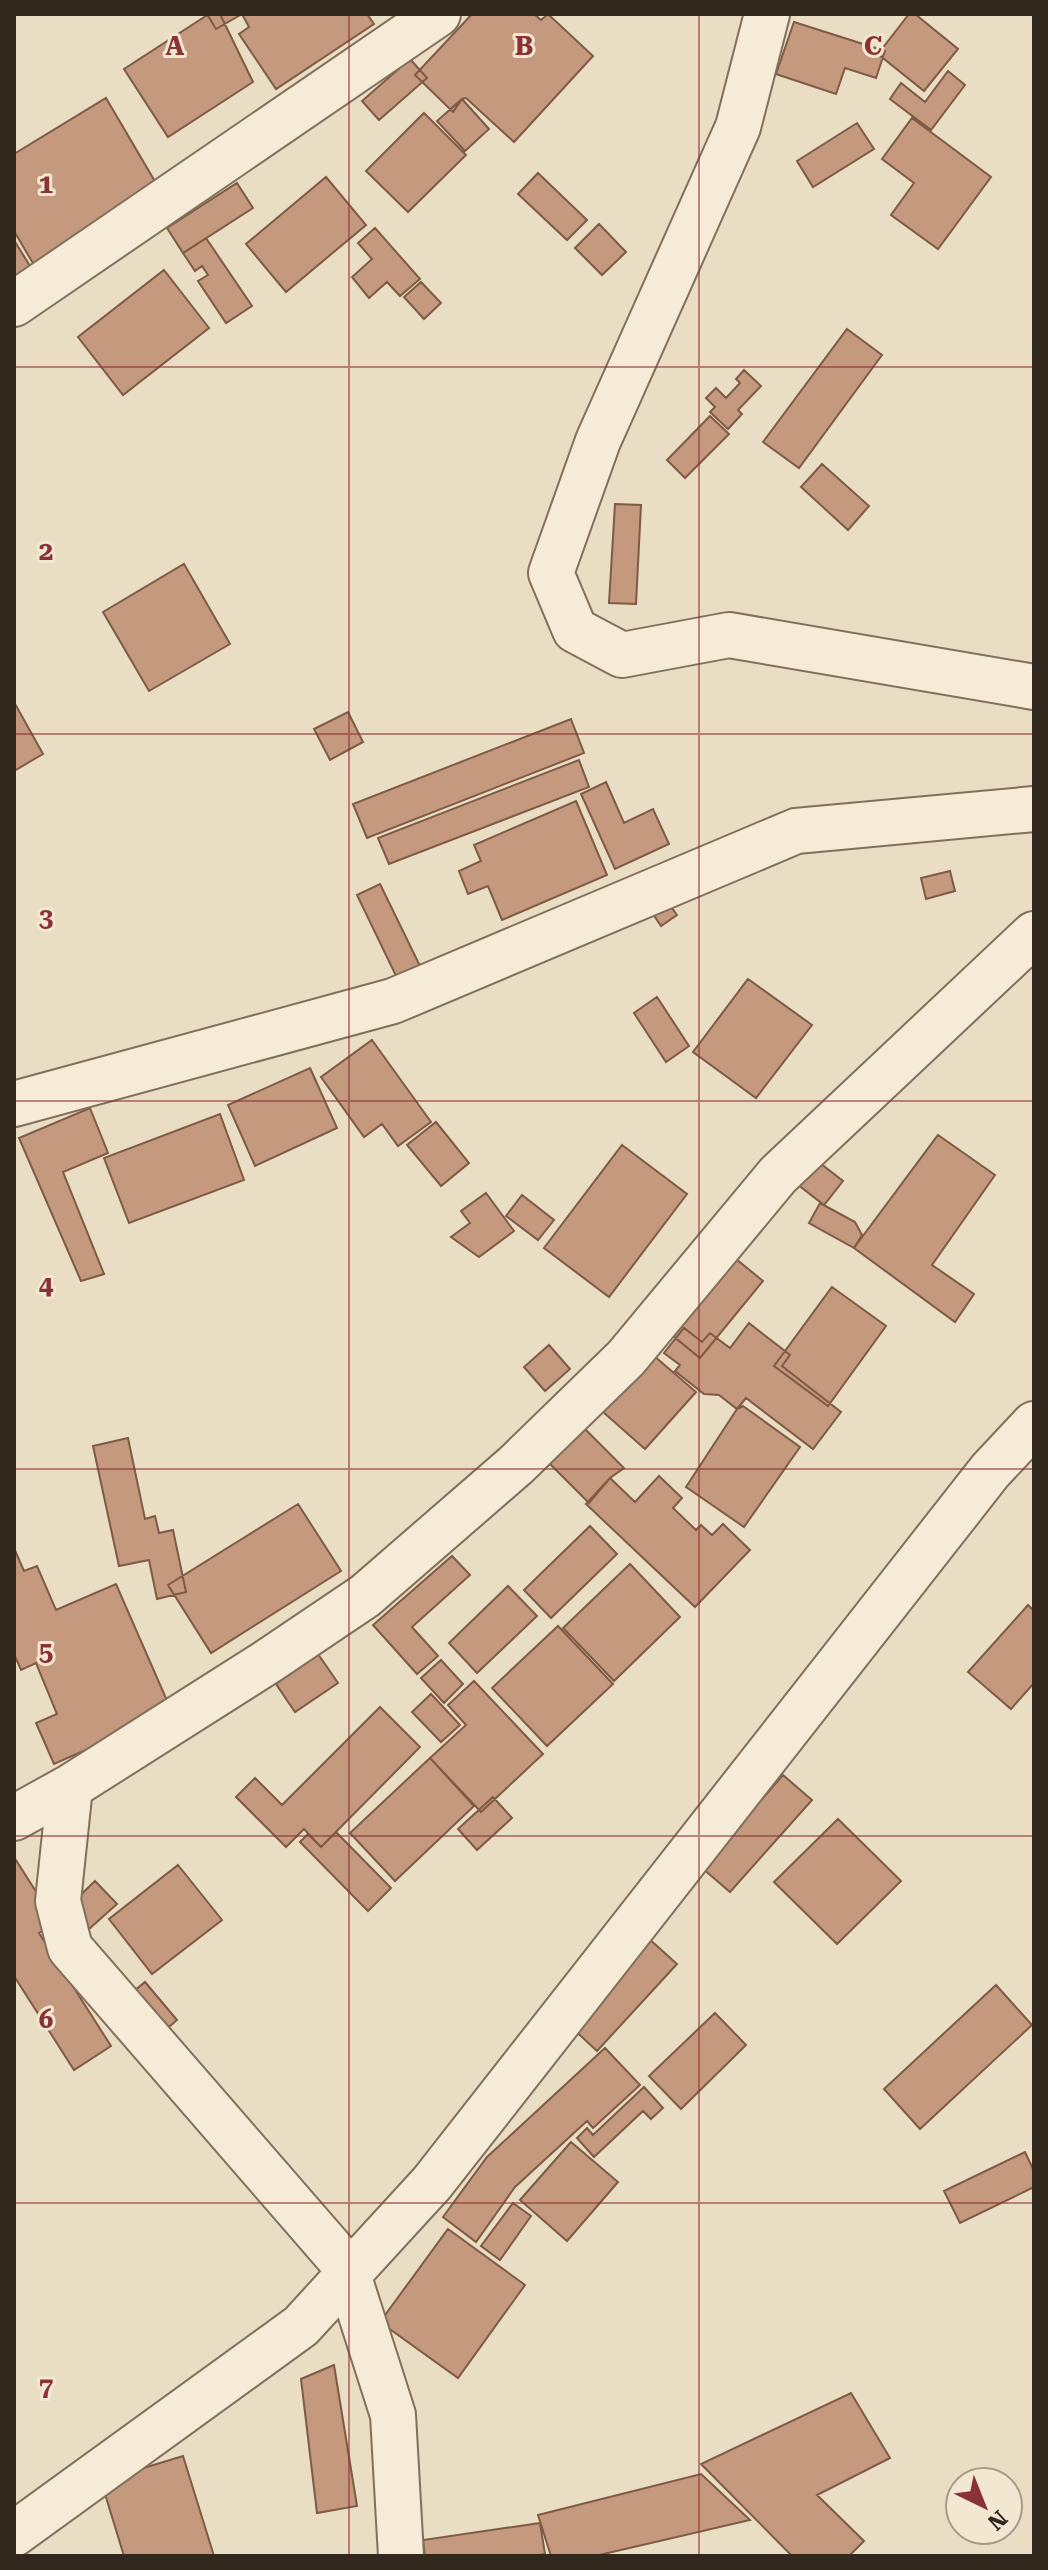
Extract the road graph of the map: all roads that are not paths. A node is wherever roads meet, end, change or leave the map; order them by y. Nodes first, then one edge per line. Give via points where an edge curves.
1 (438, 14) edge
2 (767, 14) edge
3 (14, 304) edge
4 (1034, 687) edge
5 (1034, 809) edge
6 (1034, 934) edge
7 (14, 1104) edge
8 (1034, 1424) edge
9 (70, 1787) junction
10 (14, 1818) edge
11 (348, 2274) junction
12 (14, 2534) edge
13 (401, 2556) edge

1 - 3 street
2 - 4 street via 738,127 598,441 551,573 575,630 622,655 729,635
5 - 7 street via 796,831 393,1001
6 - 9 street via 778,1175 626,1358 516,1465 365,1596
8 - 11 street via 990,1471 432,2183
9 - 10 street
9 - 11 street via 58,1901 70,1948
11 - 12 street via 301,2326
11 - 13 street via 393,2415

